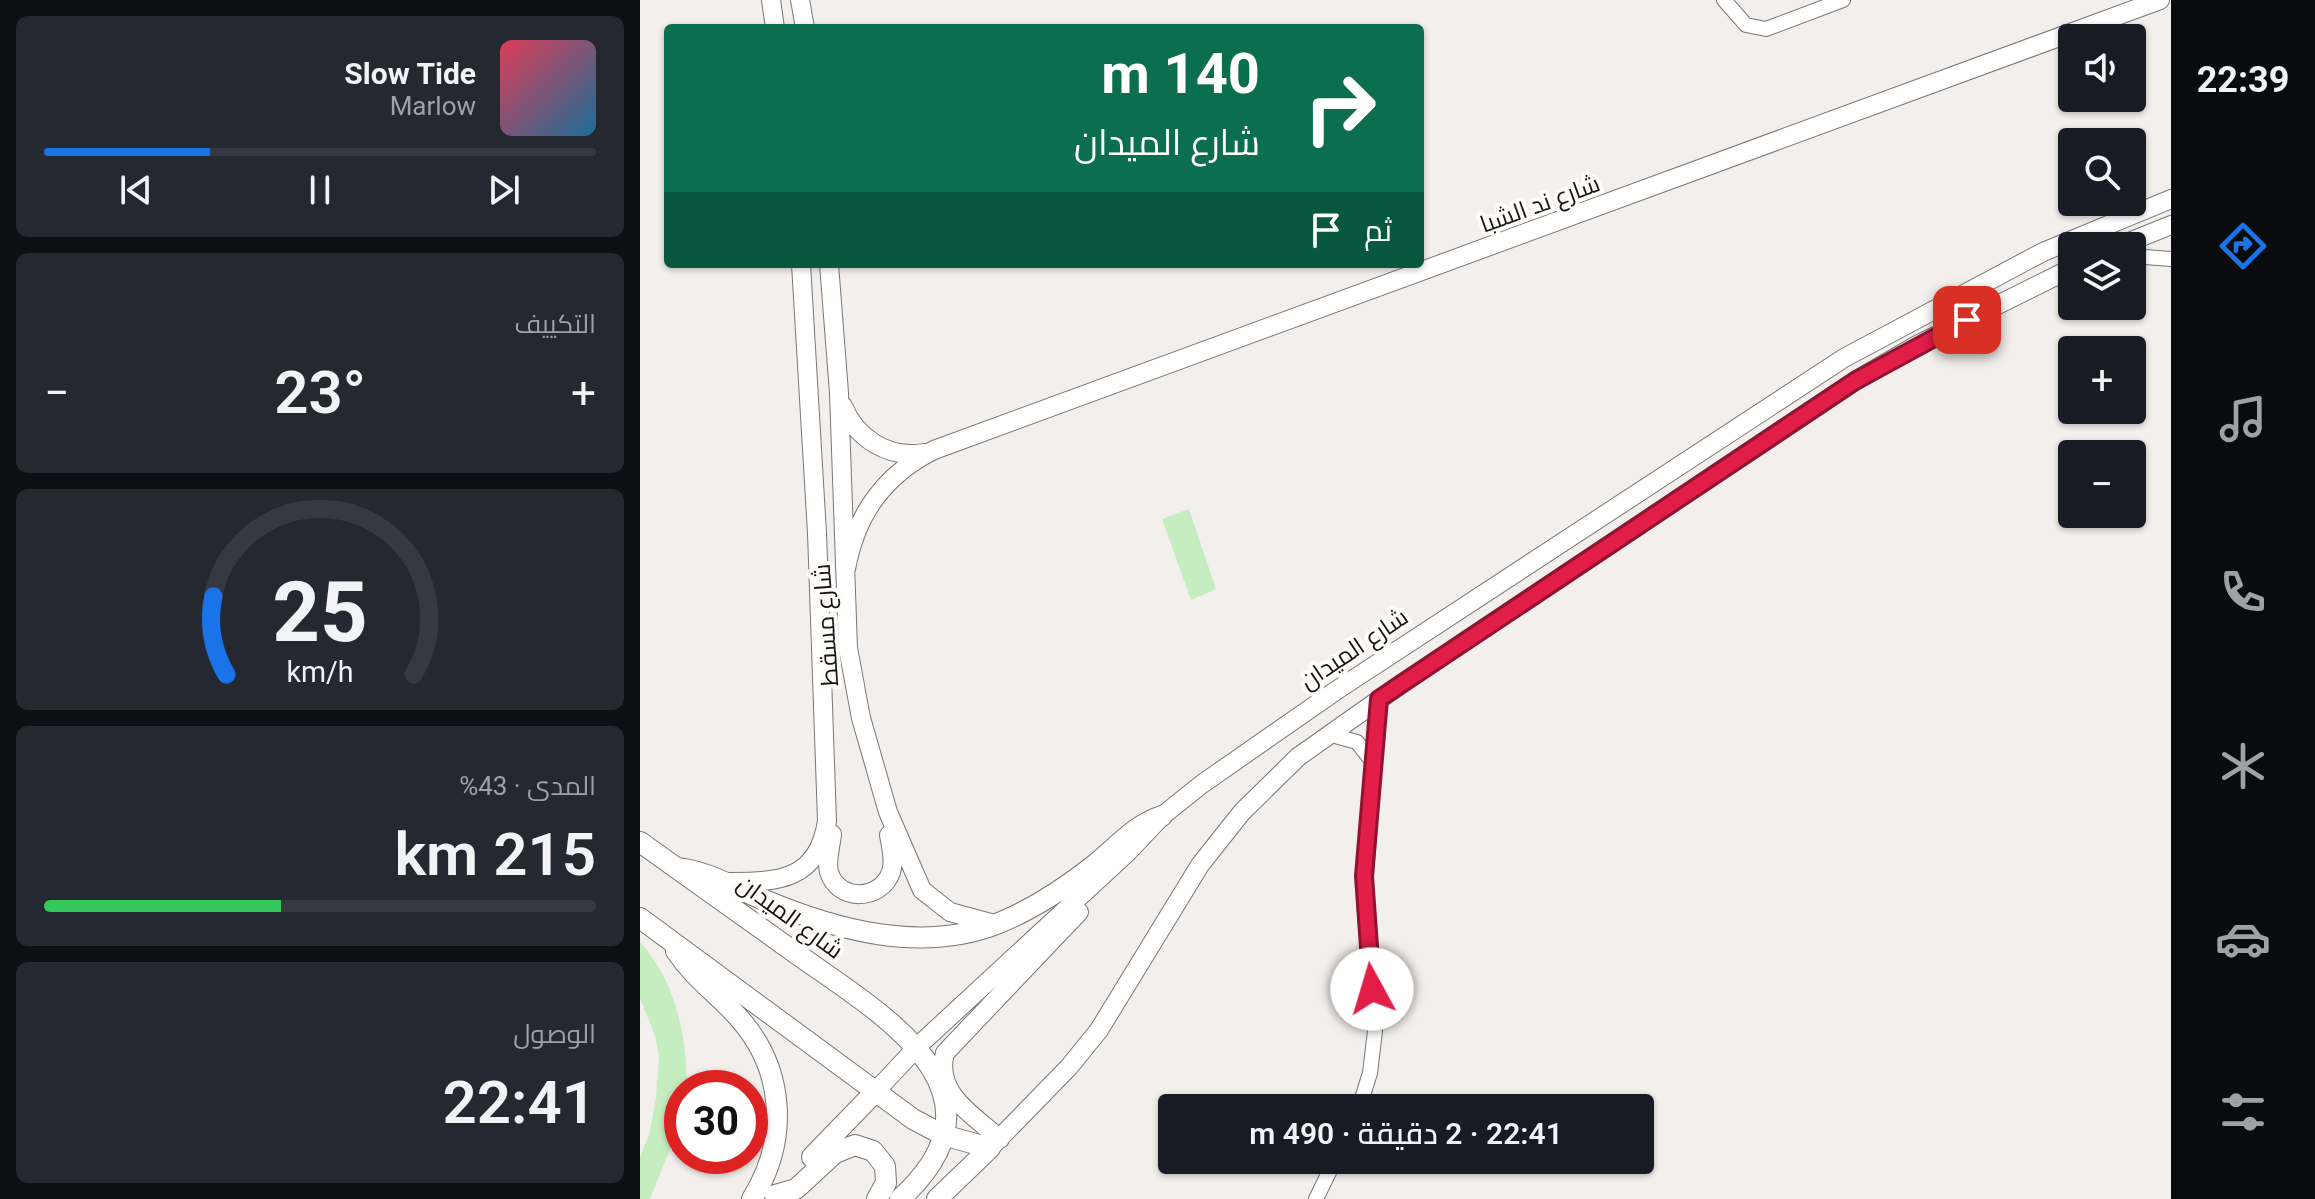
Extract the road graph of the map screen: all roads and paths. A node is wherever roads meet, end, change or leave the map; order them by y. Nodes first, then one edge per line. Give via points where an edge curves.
1 (771, 0) edge
2 (800, 0) edge
3 (1724, 0) edge
4 (1843, 0) edge
5 (2160, 0) edge
6 (774, 24) edge
7 (804, 24) edge
8 (2171, 199) edge
9 (2171, 225) edge
10 (2146, 235) edge
11 (2146, 257) edge
12 (2171, 259) edge
13 (801, 268) edge
14 (829, 268) edge
15 (2058, 274) edge
16 (2058, 279) edge
17 (2041, 282) junction
18 (839, 393) junction
19 (934, 450) junction
20 (846, 569) junction
21 (1379, 699) junction
22 (1328, 734) junction
23 (1375, 766) junction
24 (827, 808) junction
25 (888, 812) junction
26 (1162, 816) junction
27 (640, 842) edge
28 (1128, 852) junction
29 (676, 868) junction
30 (726, 882) junction
31 (640, 918) edge
32 (994, 924) junction
33 (667, 938) junction
34 (918, 1046) junction
35 (876, 1091) junction
36 (1363, 1094) edge
37 (943, 1135) junction
38 (995, 1144) junction
39 (1328, 1174) edge
40 (773, 1197) edge
41 (752, 1199) edge
42 (877, 1199) edge
43 (900, 1199) edge
44 (937, 1199) edge
45 (1316, 1199) edge

1 - 6 street
2 - 7 street
3 - 4 street via 1746,25 1766,29
5 - 19 street, شارع ند الشبا
8 - 26 street, شارع الميدان via 2043,252 1844,358 1337,690
9 - 10 street
11 - 12 street
13 - 24 street, شارع مسقط
14 - 18 street, شارع مسقط
15 - 17 street
16 - 17 street
17 - 21 street via 1855,381
18 - 19 street, شارع ند الشبا via 851,422 874,444 904,454
18 - 20 street, شارع مسقط
19 - 20 street, شارع ند الشبا via 897,473 874,497 857,526
20 - 25 street, شارع مسقط via 853,686
21 - 22 street
21 - 23 street
22 - 23 street via 1357,742
22 - 38 street via 1269,784 1217,842 1099,1030
23 - 36 street via 1364,903 1375,1031
24 - 25 street via 832,826 830,874 845,891 863,895 879,889 890,875
24 - 30 street, شارع مسقط via 822,843 805,867 767,883
25 - 32 street, شارع مسقط via 929,898 960,916
26 - 28 street, شارع الميدان
26 - 32 main road via 1141,825 1069,883
27 - 29 main road, شارع الميدان
28 - 34 street, شارع الميدان
28 - 38 street via 1125,863 945,1053 946,1088
29 - 30 main road
29 - 34 main road, شارع الميدان
30 - 32 main road via 807,917 873,933 947,936
31 - 33 main road
33 - 35 main road
33 - 41 main road via 698,981 749,1030 771,1072 778,1108 776,1138
34 - 35 street
34 - 37 main road via 942,1097
35 - 37 main road
35 - 40 main road
37 - 38 main road
37 - 43 main road via 933,1164
38 - 44 main road
39 - 45 street
40 - 42 main road via 796,1189 835,1153 855,1145 873,1151 885,1166 886,1183

